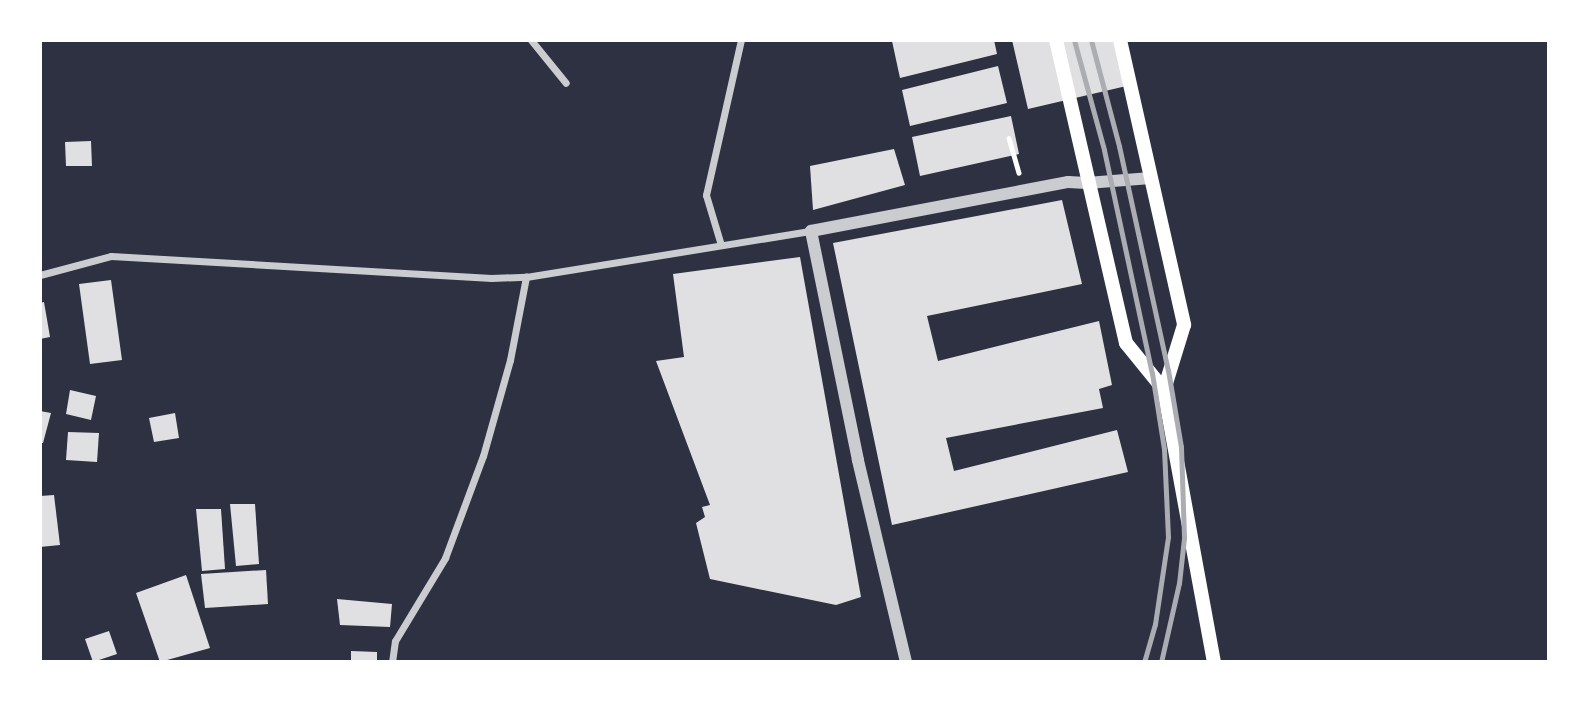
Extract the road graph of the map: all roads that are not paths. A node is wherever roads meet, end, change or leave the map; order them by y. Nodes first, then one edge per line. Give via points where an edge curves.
1 (531, 40) edge
2 (741, 40) edge
3 (1056, 40) edge
4 (1120, 40) edge
5 (566, 83) dead end
6 (1151, 178) junction
7 (1087, 183) junction
8 (811, 231) junction
9 (721, 245) junction
10 (40, 275) edge
11 (526, 277) junction
12 (1164, 390) junction
13 (392, 662) edge
14 (906, 662) edge
15 (1214, 662) edge

1 - 5 street
2 - 9 street via 706,195
3 - 7 main road
4 - 6 main road
6 - 7 street
6 - 12 main road via 1184,325
7 - 8 street via 1068,181
7 - 12 main road via 1126,343
8 - 9 street
8 - 14 street
9 - 11 street
10 - 11 street via 111,256
11 - 13 street via 510,360 483,456 445,558 395,641
12 - 15 main road

